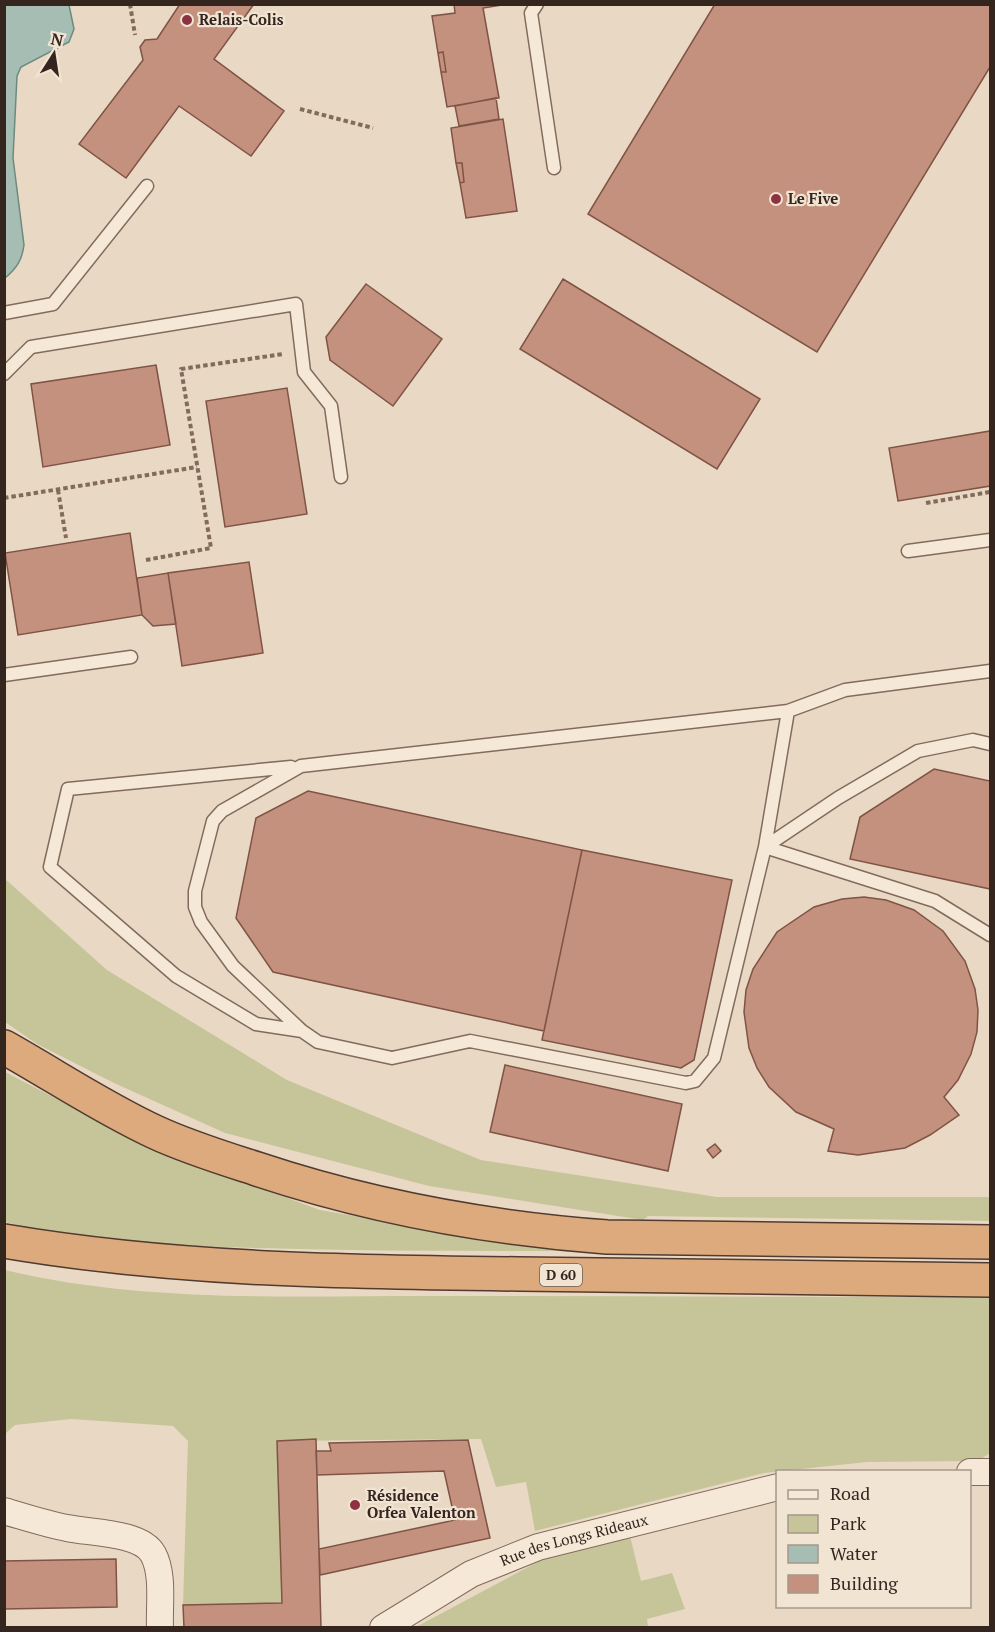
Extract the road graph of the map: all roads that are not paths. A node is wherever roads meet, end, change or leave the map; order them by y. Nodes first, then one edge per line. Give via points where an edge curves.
1 (537, 4) edge
2 (554, 168) dead end
3 (147, 186) dead end
4 (4, 313) edge
5 (4, 374) edge
6 (340, 477) dead end
7 (990, 540) edge
8 (908, 551) dead end
9 (132, 657) dead end
10 (990, 671) edge
11 (4, 675) edge
12 (788, 711) junction
13 (990, 744) edge
14 (301, 766) junction
15 (765, 847) junction
16 (990, 935) edge
17 (302, 1031) junction
18 (4, 1047) edge
19 (4, 1241) edge
20 (990, 1242) edge
21 (990, 1280) edge
22 (990, 1472) edge
23 (971, 1473) edge
24 (776, 1487) edge
25 (4, 1511) edge
26 (160, 1628) edge
27 (383, 1628) edge

1 - 2 lane via 531,13
3 - 4 lane via 53,304
5 - 6 lane via 31,347 296,304 304,372 331,405
7 - 8 lane
9 - 11 lane
10 - 12 lane via 845,690
12 - 14 lane
12 - 15 lane
13 - 15 lane via 973,740 918,751
14 - 17 lane via 222,811 213,821 195,891 195,907 201,922 234,966
14 - 17 lane via 68,789 50,867 176,976 256,1024
15 - 16 lane via 935,901
15 - 17 lane via 714,1058 695,1081 686,1083 470,1041 408,1057 380,1058 318,1042
18 - 20 highway via 154,1131 298,1182 443,1218 607,1237
19 - 21 highway, D 60 via 169,1264 294,1270
22 - 23 street
24 - 27 street, Rue des Longs Rideaux via 538,1547 471,1574
25 - 26 street via 143,1544 157,1563

